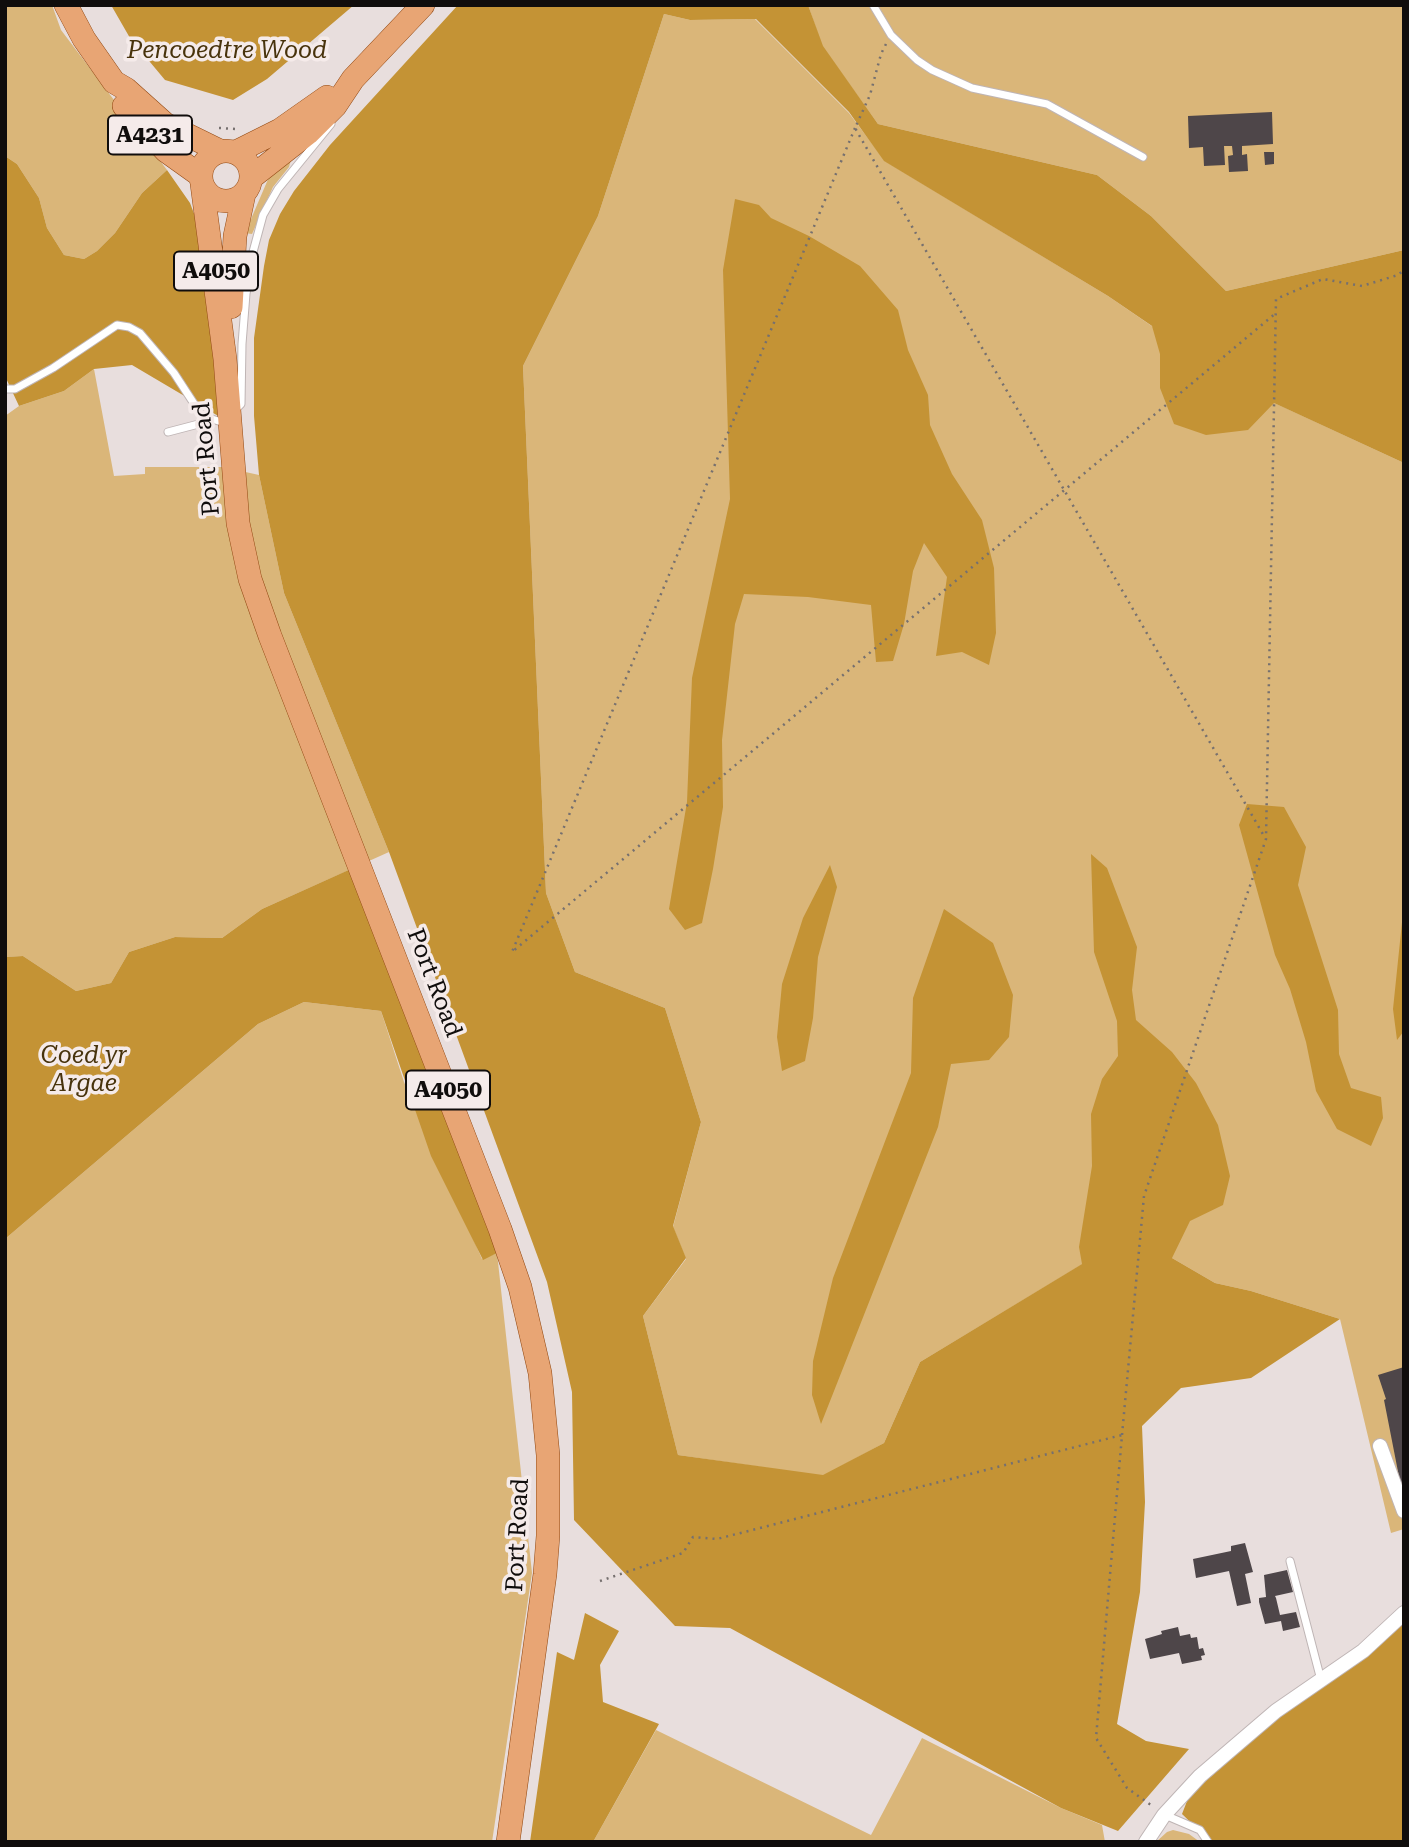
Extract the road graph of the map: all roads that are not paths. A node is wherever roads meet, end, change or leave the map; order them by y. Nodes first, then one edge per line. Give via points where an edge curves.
1 (65, 5) edge
2 (423, 5) edge
3 (873, 5) edge
4 (353, 79) junction
5 (114, 82) junction
6 (228, 152) junction
7 (1143, 157) dead end
8 (202, 180) junction
9 (248, 186) junction
10 (225, 359) junction
11 (5, 389) edge
12 (224, 420) junction
13 (169, 432) dead end
14 (1380, 1446) dead end
15 (1404, 1511) edge
16 (1290, 1561) dead end
17 (1404, 1613) edge
18 (1321, 1680) junction
19 (1164, 1815) junction
20 (508, 1842) edge
21 (1146, 1842) edge
22 (1208, 1842) edge

1 - 5 main road, A4231
2 - 4 main road
3 - 7 lane via 891,36 947,79 1047,104
4 - 6 main road via 280,130
4 - 9 main road via 335,106
4 - 12 lane via 330,126 278,188 263,215 246,294 241,404
5 - 6 main road, A4231 via 165,124
5 - 8 main road, A4231 via 116,96 152,137
6 - 8 main road via 206,161
6 - 9 main road via 249,163
8 - 9 main road via 206,192 220,200 237,199
8 - 10 main road, Port Road / A4050
9 - 10 main road, Port Road / A4050 via 235,236
10 - 12 main road, Port Road / A4050
11 - 12 lane via 16,389 53,368 117,325 140,333 202,416
12 - 13 lane via 201,421
12 - 20 main road, Port Road / A4050 via 238,523 257,601 471,1150 530,1326 547,1428 548,1536
14 - 15 street
16 - 18 lane
17 - 18 street via 1363,1651
18 - 19 street via 1276,1711 1200,1776
19 - 21 street
19 - 22 lane via 1200,1830

